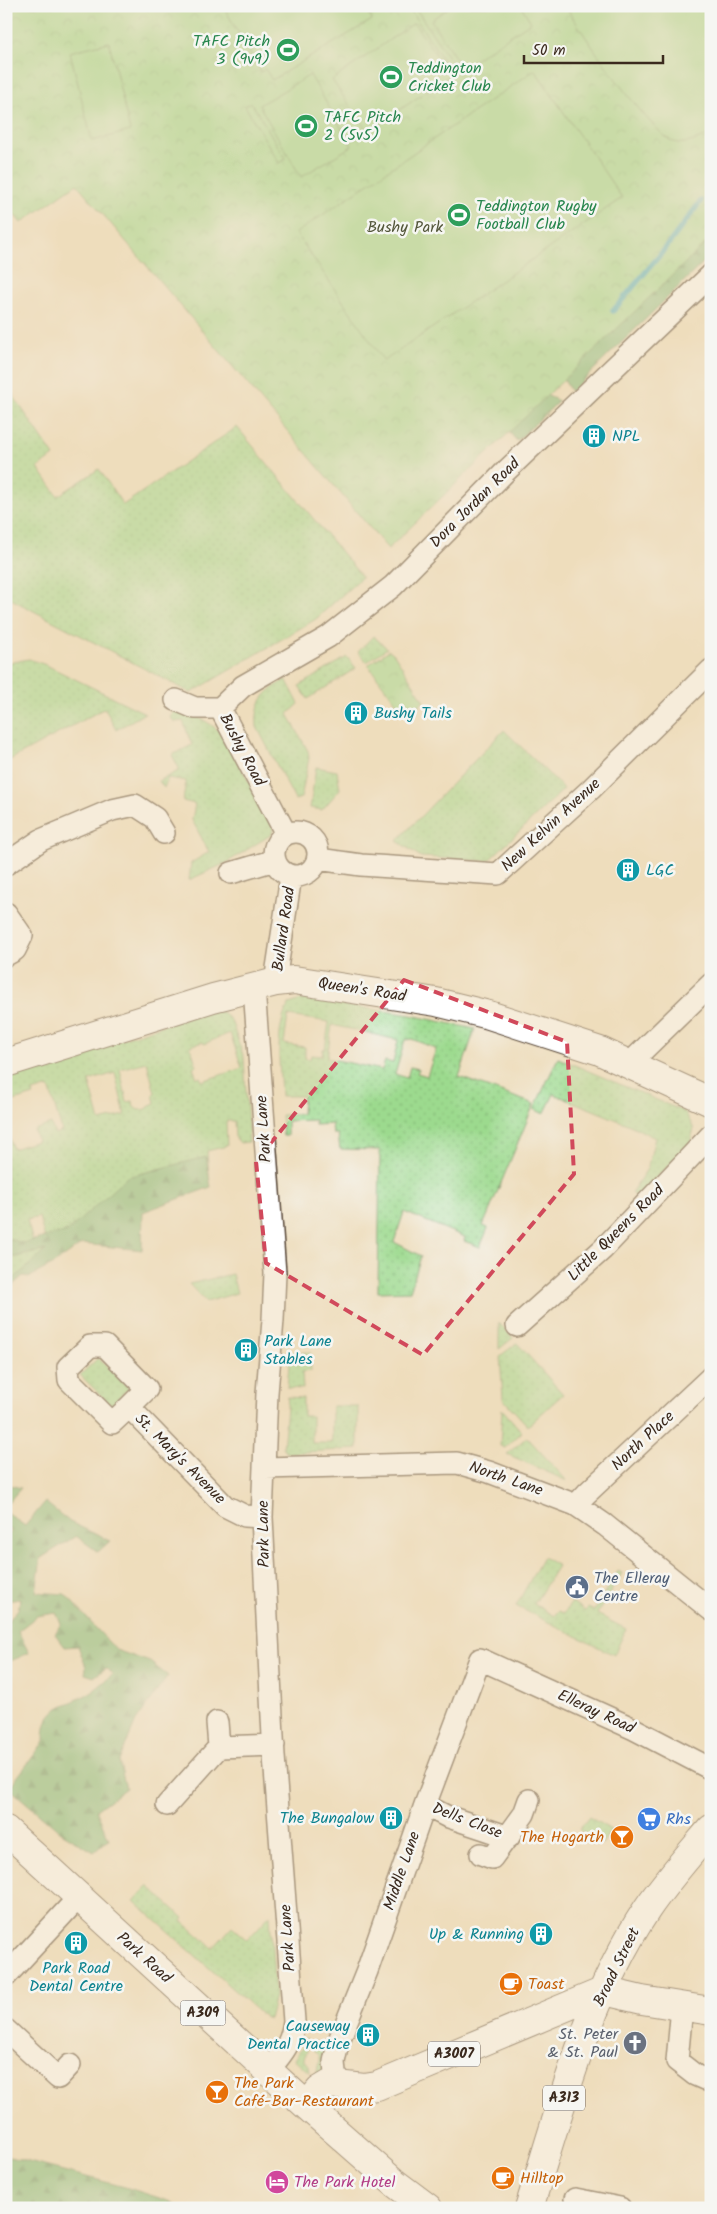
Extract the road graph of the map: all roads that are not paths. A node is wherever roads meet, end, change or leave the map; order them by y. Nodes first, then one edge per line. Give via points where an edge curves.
1 (711, 275) edge
2 (711, 670) edge
3 (176, 700) dead end
4 (220, 708) junction
5 (164, 833) dead end
6 (286, 834) junction
7 (318, 859) junction
8 (274, 860) junction
9 (6, 864) edge
10 (231, 873) dead end
11 (291, 876) junction
12 (6, 913) edge
13 (6, 955) edge
14 (711, 984) edge
15 (265, 985) junction
16 (6, 1063) edge
17 (630, 1063) junction
18 (711, 1102) edge
19 (711, 1135) edge
20 (517, 1326) dead end
21 (711, 1377) edge
22 (129, 1407) dead end
23 (264, 1468) junction
24 (576, 1505) junction
25 (262, 1517) junction
26 (711, 1610) edge
27 (480, 1659) joint
28 (217, 1722) dead end
29 (274, 1745) junction
30 (219, 1746) junction
31 (711, 1769) edge
32 (529, 1800) dead end
33 (166, 1804) dead end
34 (425, 1805) junction
35 (6, 1830) edge
36 (711, 1830) edge
37 (509, 1838) junction
38 (481, 1854) dead end
39 (78, 1898) junction
40 (6, 1976) edge
41 (604, 1990) junction
42 (682, 2007) junction
43 (711, 2011) edge
44 (6, 2030) edge
45 (70, 2065) dead end
46 (268, 2071) junction
47 (711, 2082) edge
48 (336, 2084) junction
49 (307, 2106) junction
50 (396, 2184) junction
51 (575, 2199) dead end
52 (416, 2208) edge
53 (428, 2208) edge
54 (529, 2208) edge
55 (620, 2208) edge

1 - 4 street, Dora Jordan Road via 505,472 393,586 328,637 243,686
2 - 7 street, New Kelvin Avenue via 591,789 498,874
3 - 4 street, Bushy Road via 194,708
4 - 6 street, Bushy Road
5 - 9 street via 155,818 135,805 112,810 41,840
6 - 7 street via 306,832 318,846
6 - 8 street via 275,845
7 - 11 street via 309,872
8 - 10 street
8 - 11 street
11 - 15 street, Bullard Road via 277,968
12 - 13 street via 22,936 15,950
14 - 17 street
15 - 16 main road, Queen's Road via 213,998
15 - 17 main road, Queen's Road via 307,981 436,1002 559,1036
15 - 23 street, Park Lane via 275,1272
17 - 18 main road, Queen's Road
19 - 20 street, Little Queens Road via 603,1249
21 - 24 street, North Place
22 - 25 street, St. Mary's Avenue via 225,1506 244,1516
23 - 24 street, North Lane via 457,1463
23 - 25 street, Park Lane
24 - 26 street, North Lane
25 - 29 street, Park Lane
27 - 31 street, Elleray Road via 634,1729
27 - 34 street, Middle Lane
28 - 30 street
29 - 30 street
29 - 46 street, Park Lane via 294,2021 292,2038
30 - 33 street
32 - 37 street, Dells Close
34 - 37 street, Dells Close via 446,1816
34 - 48 street, Middle Lane via 367,1971 338,2043 334,2062
35 - 39 main road, Park Road / A309
36 - 41 main road, Broad Street / A313 via 646,1910
37 - 38 street, Dells Close via 492,1858
39 - 40 street
39 - 46 main road, Park Road / A309
41 - 42 main road
41 - 48 main road, A3007 via 378,2086 364,2088
41 - 54 main road, Broad Street / A313 via 580,2051
42 - 43 main road
42 - 47 street via 677,2061
44 - 45 street via 58,2078
46 - 49 main road, Park Road / A309
48 - 49 main road via 325,2086
49 - 50 main road, Park Road / A309
50 - 52 main road, Park Road / A309
50 - 53 main road, Park Road / A309
51 - 55 street

